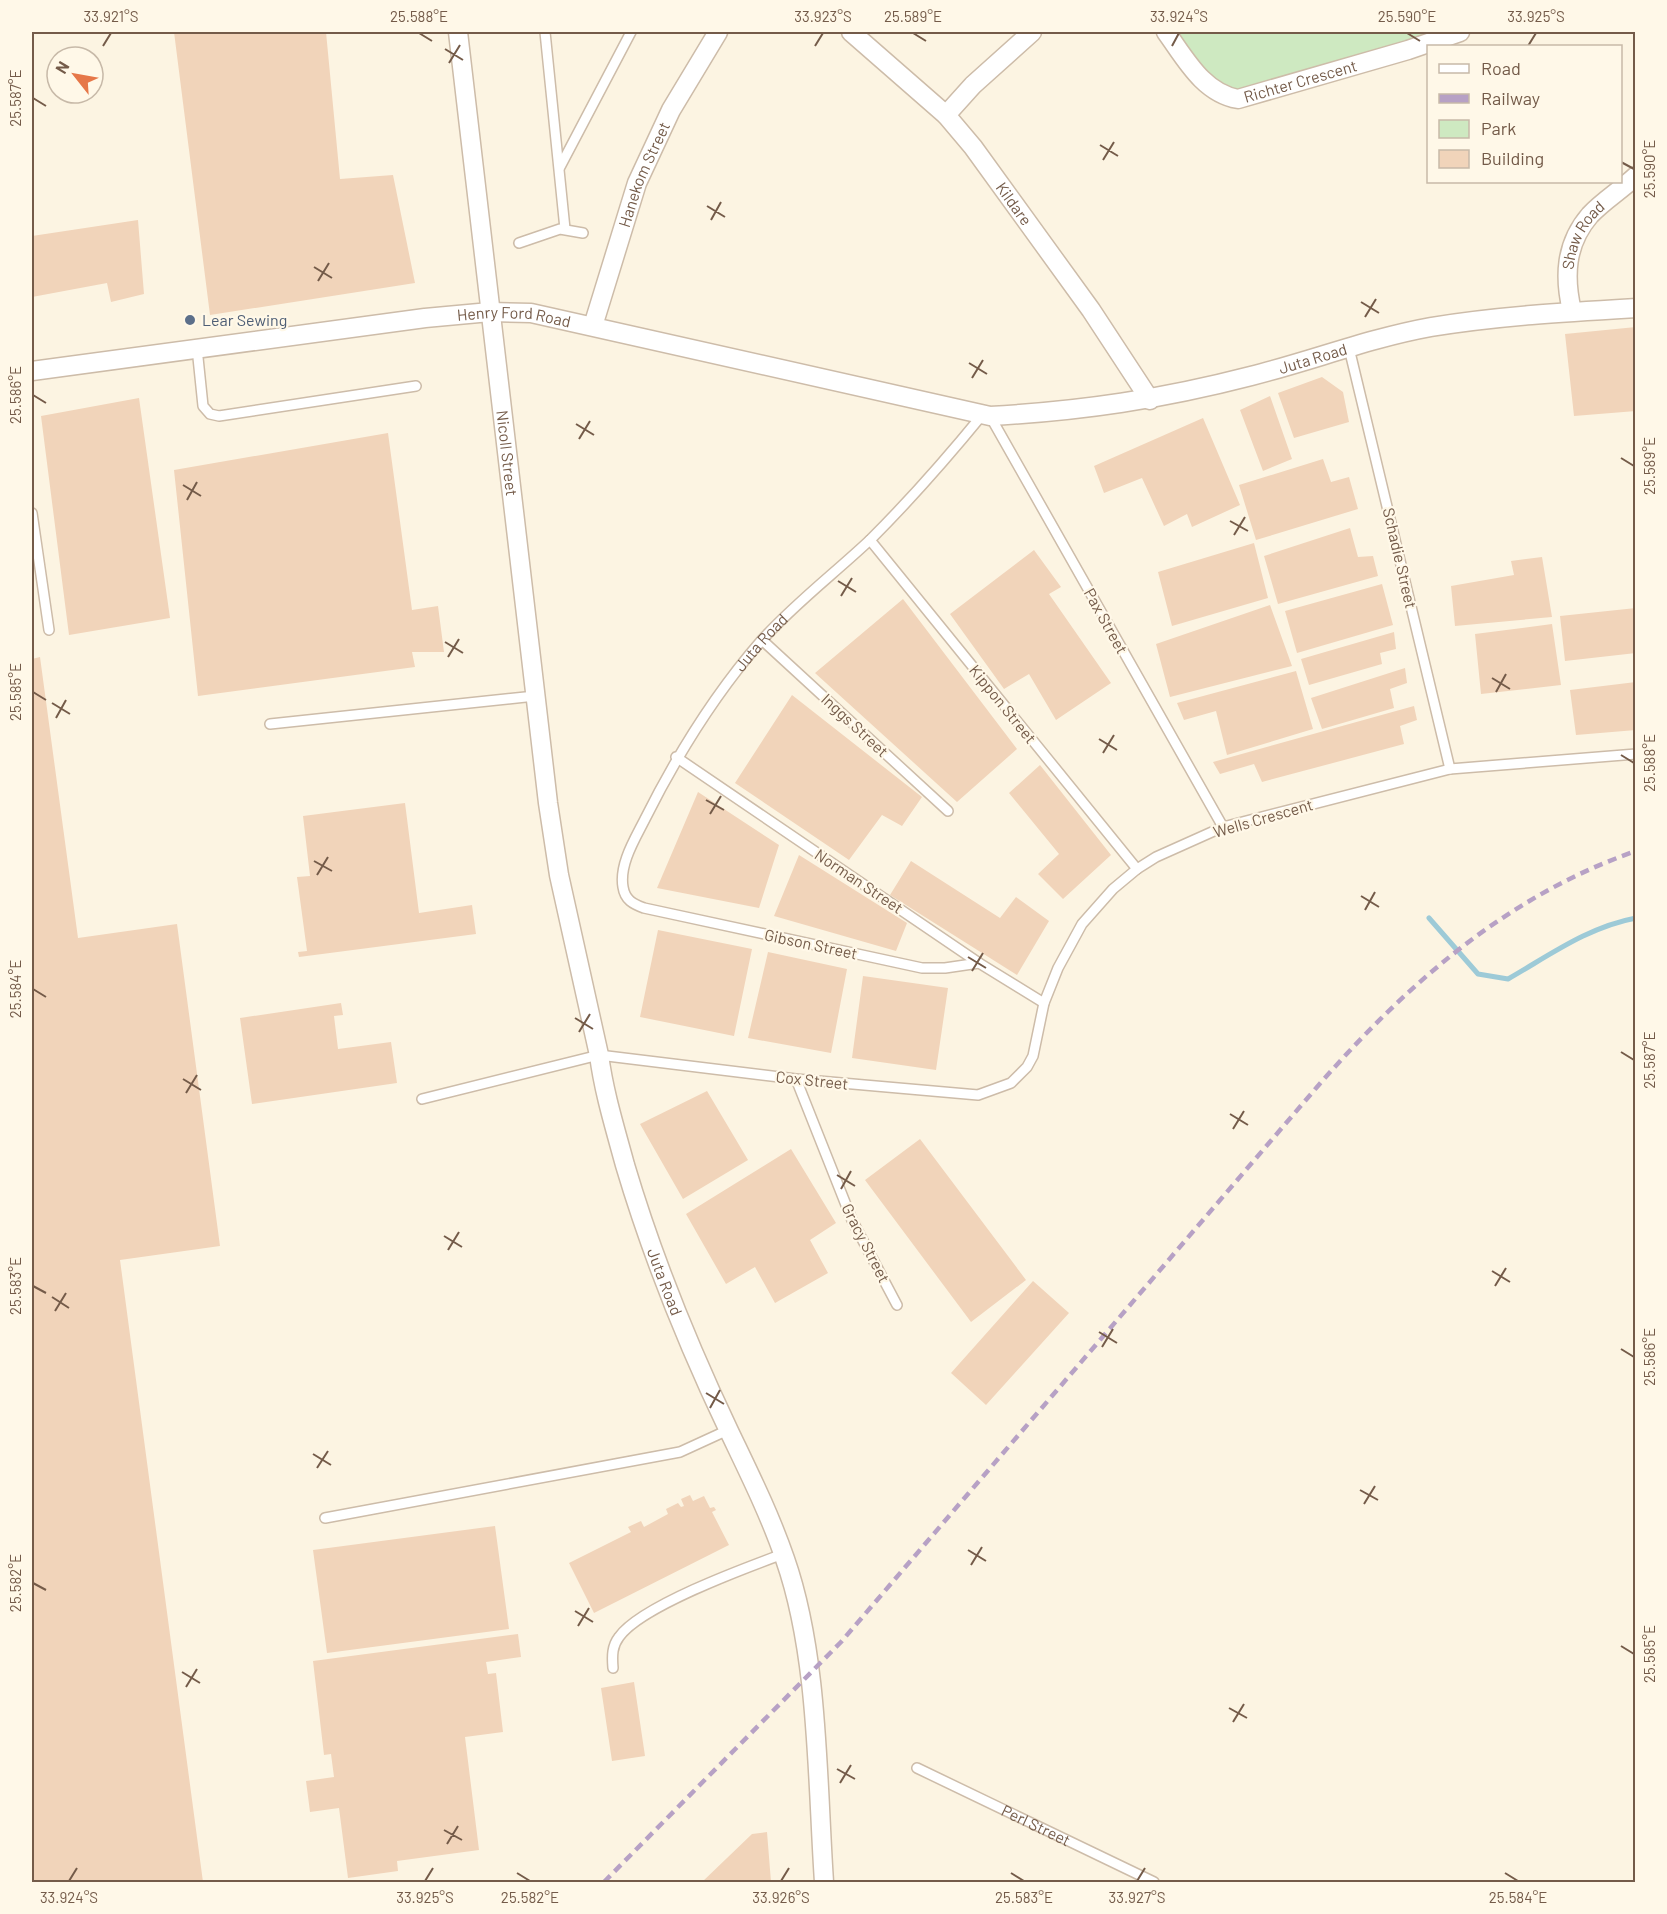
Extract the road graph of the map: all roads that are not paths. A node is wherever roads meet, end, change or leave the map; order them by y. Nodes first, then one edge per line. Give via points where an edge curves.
1 (458, 32) edge
2 (545, 32) edge
3 (631, 32) edge
4 (718, 32) edge
5 (851, 32) edge
6 (1032, 32) edge
7 (1166, 32) edge
8 (1460, 32) edge
9 (946, 115) junction
10 (559, 168) junction
11 (1635, 176) edge
12 (565, 229) junction
13 (583, 233) dead end
14 (519, 243) dead end
15 (1635, 308) edge
16 (1572, 311) junction
17 (490, 312) junction
18 (593, 326) junction
19 (197, 348) junction
20 (1349, 348) junction
21 (32, 371) edge
22 (416, 386) dead end
23 (1150, 400) junction
24 (987, 415) junction
25 (32, 513) edge
26 (870, 540) junction
27 (49, 630) dead end
28 (762, 639) junction
29 (535, 696) junction
30 (270, 724) dead end
31 (1635, 754) edge
32 (676, 757) junction
33 (1450, 769) junction
34 (948, 810) dead end
35 (1222, 827) junction
36 (1137, 869) junction
37 (559, 875) joint
38 (644, 908) joint
39 (979, 963) junction
40 (1044, 1003) junction
41 (599, 1055) junction
42 (1021, 1075) joint
43 (796, 1079) junction
44 (422, 1099) dead end
45 (897, 1305) dead end
46 (728, 1430) junction
47 (325, 1518) dead end
48 (783, 1554) junction
49 (613, 1668) dead end
50 (917, 1768) dead end
51 (824, 1882) edge
52 (1154, 1882) edge

1 - 17 street, Nicoll Street
2 - 10 lane
3 - 10 lane
4 - 18 street, Hanekom Street via 671,110 637,183
5 - 9 street, Kildare
6 - 9 street
7 - 8 street, Richter Crescent via 1203,81 1217,93 1238,99
9 - 23 street, Kildare via 1035,232
10 - 12 lane
11 - 16 street, Shaw Road via 1590,215 1572,246 1566,286
12 - 13 lane
12 - 14 lane
15 - 16 street, Juta Road
16 - 20 street, Juta Road via 1431,327
17 - 18 street, Henry Ford Road via 531,313
17 - 19 street, Henry Ford Road
17 - 29 street, Nicoll Street
18 - 24 street, Henry Ford Road
19 - 21 street, Henry Ford Road
19 - 22 lane via 203,406 210,414 219,416
20 - 23 street, Juta Road
20 - 33 lane, Schadie Street
23 - 24 street, Juta Road via 1066,412
24 - 26 lane, Juta Road
24 - 35 lane, Pax Street
25 - 27 lane
26 - 28 lane, Juta Road
26 - 36 lane, Kippon Street
28 - 32 lane, Juta Road
28 - 34 lane, Inggs Street
29 - 30 lane
29 - 37 street, Nicoll Street
31 - 33 lane, Wells Crescent
32 - 38 lane, Juta Road via 626,862 623,889 631,903
32 - 39 lane, Norman Street
33 - 35 lane, Wells Crescent
35 - 36 lane, Wells Crescent
36 - 40 lane, Wells Crescent via 1082,924
37 - 41 street, Juta Road
38 - 39 lane, Gibson Street via 922,969
39 - 40 lane, Norman Street
40 - 42 lane, Wells Crescent via 1033,1056
41 - 43 lane, Cox Street
41 - 44 lane
41 - 46 street, Juta Road via 608,1106 656,1262
42 - 43 lane, Cox Street via 978,1095
43 - 45 lane, Gracy Street via 852,1220
46 - 47 lane via 680,1452
46 - 48 street, Juta Road via 756,1484
48 - 49 lane via 728,1574 639,1618 618,1637 612,1651
48 - 51 street, Juta Road via 810,1675
50 - 52 lane, Perl Street

